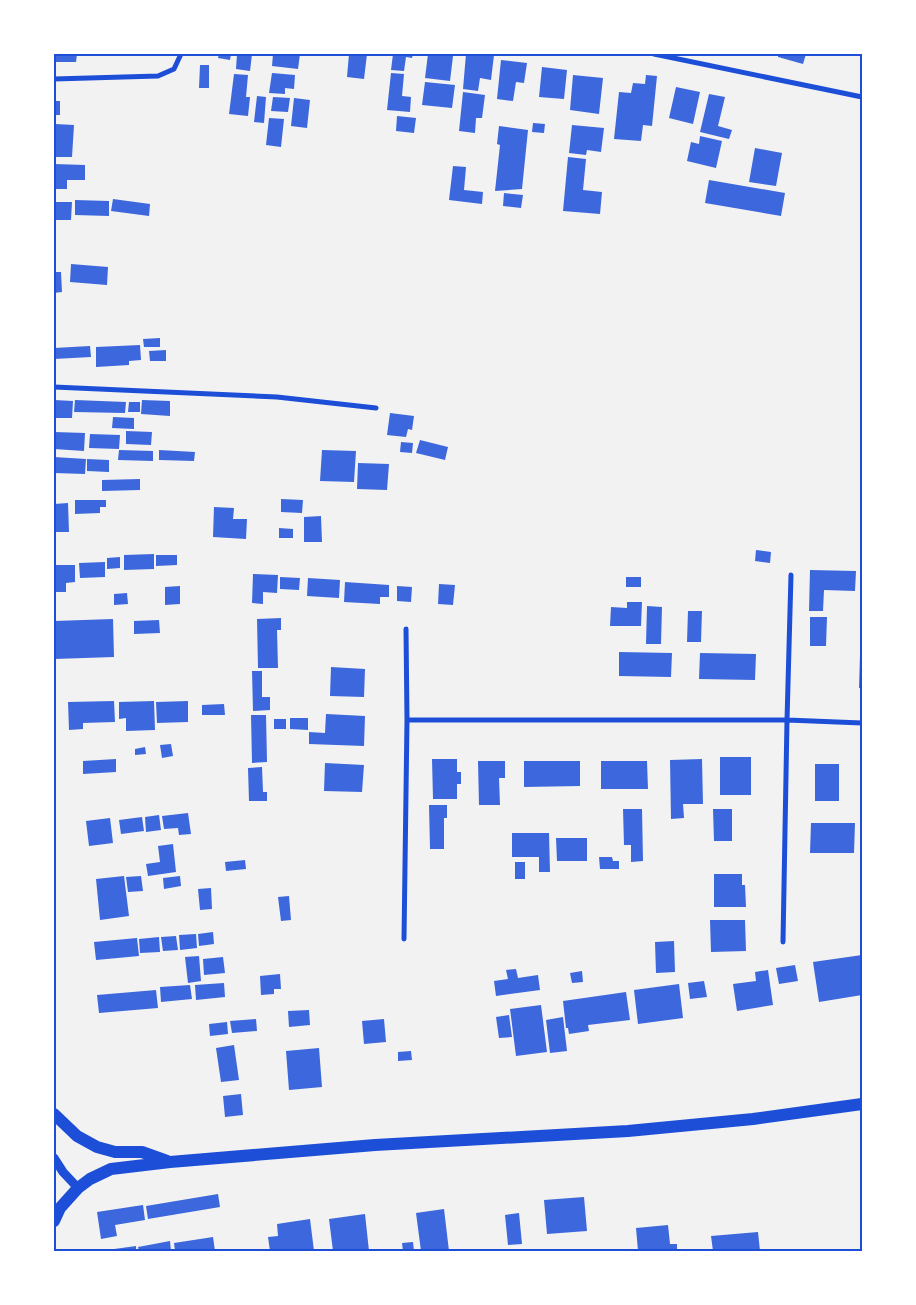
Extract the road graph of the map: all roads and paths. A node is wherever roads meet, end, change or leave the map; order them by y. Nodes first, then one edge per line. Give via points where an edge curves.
1 (181, 54) edge
2 (654, 54) edge
3 (54, 79) edge
4 (862, 97) edge
5 (54, 387) edge
6 (376, 408) dead end
7 (791, 575) dead end
8 (406, 628) dead end
9 (406, 720) junction
10 (786, 720) junction
11 (862, 723) edge
12 (404, 939) dead end
13 (783, 942) dead end
14 (862, 1104) edge
15 (54, 1114) edge
16 (54, 1158) edge
17 (170, 1162) junction
18 (78, 1188) junction
19 (54, 1221) edge

1 - 3 street via 174,70 158,76
2 - 4 street
5 - 6 street via 277,398
7 - 10 street
8 - 9 street
9 - 10 street
9 - 12 street
10 - 11 street
10 - 13 street
14 - 17 main road via 628,1131 375,1145
15 - 17 main road via 78,1136 97,1147 115,1152 142,1152
16 - 18 street
17 - 18 main road via 112,1169
18 - 19 main road via 60,1208

